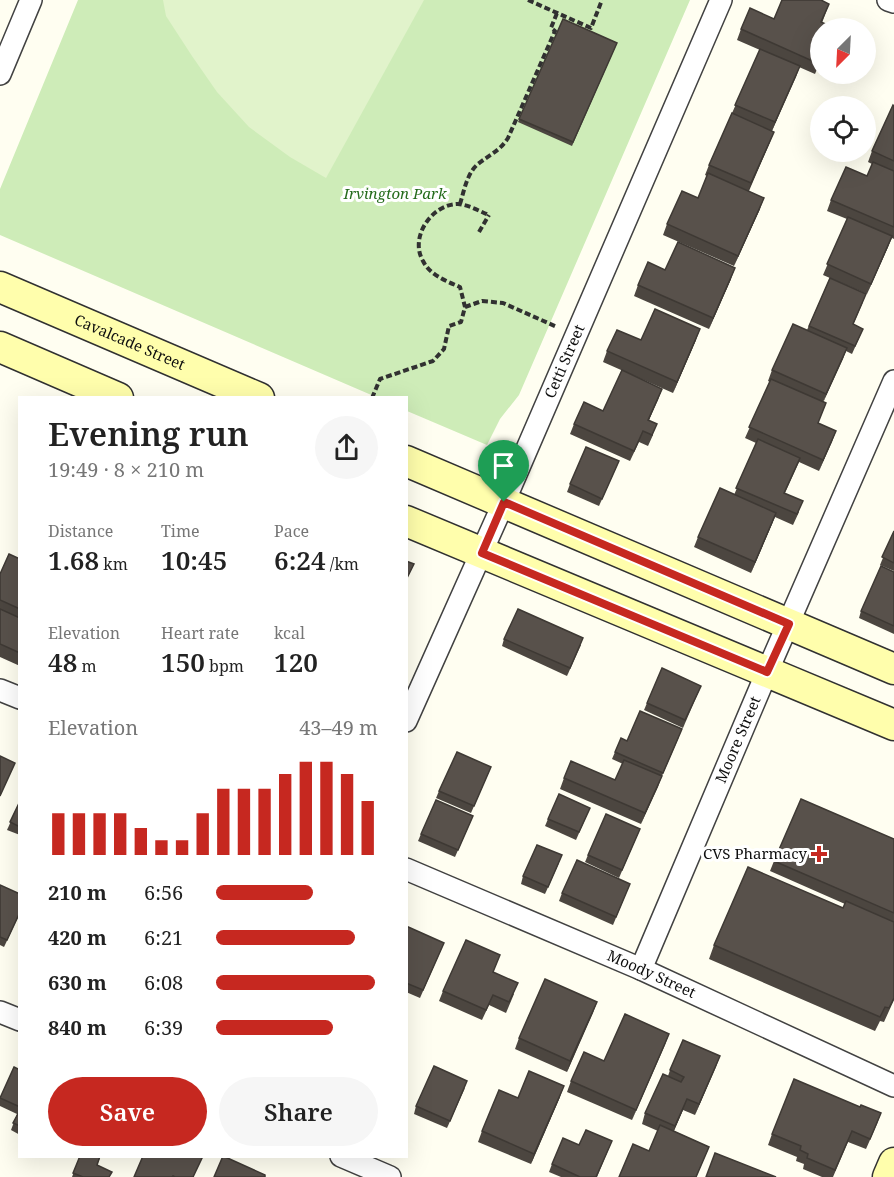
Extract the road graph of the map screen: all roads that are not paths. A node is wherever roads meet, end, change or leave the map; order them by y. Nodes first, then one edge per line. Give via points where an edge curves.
1 (31, 0) edge
2 (721, 0) edge
3 (888, 0) edge
4 (894, 2) edge
5 (0, 74) edge
6 (0, 287) edge
7 (0, 347) edge
8 (894, 381) edge
9 (212, 388) edge
10 (113, 396) edge
11 (250, 396) edge
12 (408, 461) edge
13 (504, 502) junction
14 (408, 522) edge
15 (482, 553) junction
16 (789, 624) junction
17 (894, 669) edge
18 (767, 672) junction
19 (0, 690) edge
20 (18, 697) edge
21 (408, 717) edge
22 (894, 725) edge
23 (408, 870) edge
24 (641, 969) junction
25 (0, 1012) edge
26 (18, 1019) edge
27 (894, 1086) edge
28 (346, 1158) edge
29 (894, 1164) edge
30 (390, 1177) edge
31 (888, 1177) edge

1 - 5 street
2 - 13 street, Cetti Street
3 - 4 street
6 - 9 main road, Cavalcade Street
7 - 10 main road
8 - 16 street, Moore Street
9 - 11 main road, Cavalcade Street
12 - 13 main road
13 - 15 street, Cetti Street
13 - 16 main road
14 - 15 main road
15 - 18 main road
15 - 21 street, Cetti Street
16 - 17 main road
16 - 18 street, Moore Street
18 - 22 main road
18 - 24 street, Moore Street
19 - 20 street
23 - 24 street, Moody Street
24 - 27 street, Moody Street
25 - 26 street
28 - 30 street
29 - 31 main road

